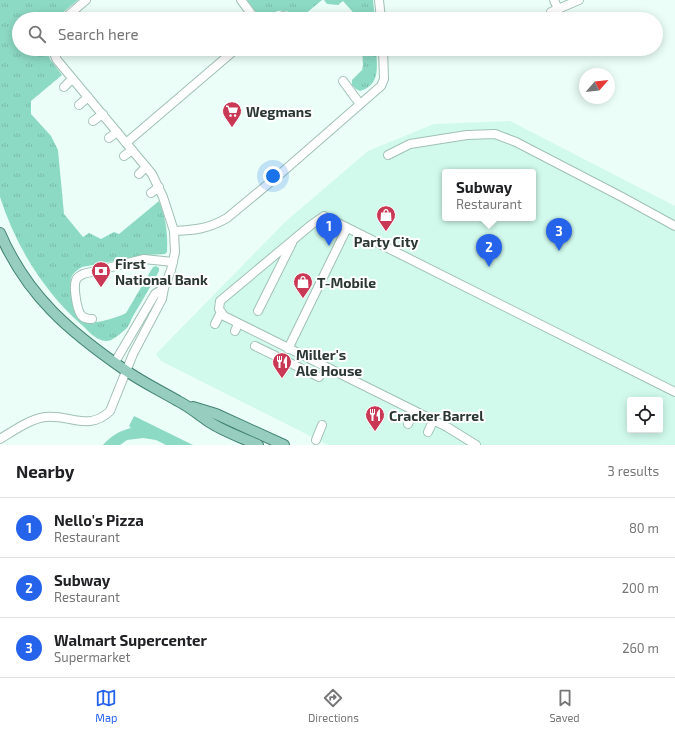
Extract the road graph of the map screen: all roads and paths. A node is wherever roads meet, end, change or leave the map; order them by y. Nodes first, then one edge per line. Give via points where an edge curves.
1 (86, 0) edge
2 (240, 0) edge
3 (379, 0) edge
4 (554, 0) edge
5 (579, 0) edge
6 (72, 12) edge
7 (249, 12) edge
8 (380, 12) edge
9 (55, 56) edge
10 (228, 56) edge
11 (383, 56) edge
12 (72, 79) junction
13 (343, 80) dead end
14 (64, 87) dead end
15 (88, 97) junction
16 (360, 104) junction
17 (79, 105) dead end
18 (103, 114) junction
19 (93, 122) dead end
20 (117, 132) junction
21 (109, 138) dead end
22 (126, 143) junction
23 (132, 150) junction
24 (388, 155) dead end
25 (124, 156) dead end
26 (146, 167) junction
27 (139, 174) dead end
28 (159, 187) junction
29 (151, 193) dead end
30 (675, 226) edge
31 (347, 228) junction
32 (174, 231) junction
33 (0, 235) edge
34 (295, 239) junction
35 (173, 262) junction
36 (164, 288) junction
37 (258, 311) dead end
38 (221, 312) junction
39 (92, 319) dead end
40 (215, 324) dead end
41 (255, 346) dead end
42 (288, 349) junction
43 (115, 362) junction
44 (324, 366) junction
45 (126, 371) junction
46 (675, 392) edge
47 (184, 404) junction
48 (414, 411) junction
49 (433, 421) junction
50 (408, 424) dead end
51 (322, 425) dead end
52 (428, 432) dead end
53 (0, 438) edge
54 (316, 440) dead end
55 (463, 442) edge
56 (258, 445) edge
57 (284, 445) edge
58 (475, 445) edge

1 - 6 lane
2 - 7 lane
3 - 8 lane
4 - 5 lane via 554,11
9 - 12 lane
10 - 22 lane
11 - 16 lane via 384,79 381,86
12 - 14 lane
12 - 15 lane
13 - 16 lane
15 - 17 lane
15 - 18 lane
16 - 32 lane via 227,218 203,229
18 - 19 lane
18 - 20 lane
20 - 21 lane
20 - 22 lane
22 - 23 lane
23 - 25 lane
23 - 26 lane
24 - 30 lane via 410,144 467,135 495,134 516,142
26 - 27 lane
26 - 28 lane
28 - 29 lane
28 - 32 lane
31 - 34 lane via 324,216
31 - 42 lane
31 - 46 lane
32 - 35 lane
33 - 43 main road via 28,284 43,303 88,344
34 - 37 lane
34 - 38 lane via 220,301
35 - 36 lane
35 - 39 lane via 144,259 78,277 75,286 78,310 87,320
36 - 43 lane via 156,294
36 - 45 lane via 162,299
38 - 40 lane
38 - 42 lane via 236,327
41 - 44 lane via 319,376
42 - 44 lane
43 - 45 main road
44 - 48 lane
45 - 47 main road
45 - 53 lane via 110,411 103,418 85,421 43,417
47 - 56 main road via 212,424
47 - 57 main road via 216,414
48 - 49 lane
48 - 50 lane
49 - 52 lane
49 - 55 lane
51 - 54 lane
55 - 58 lane

